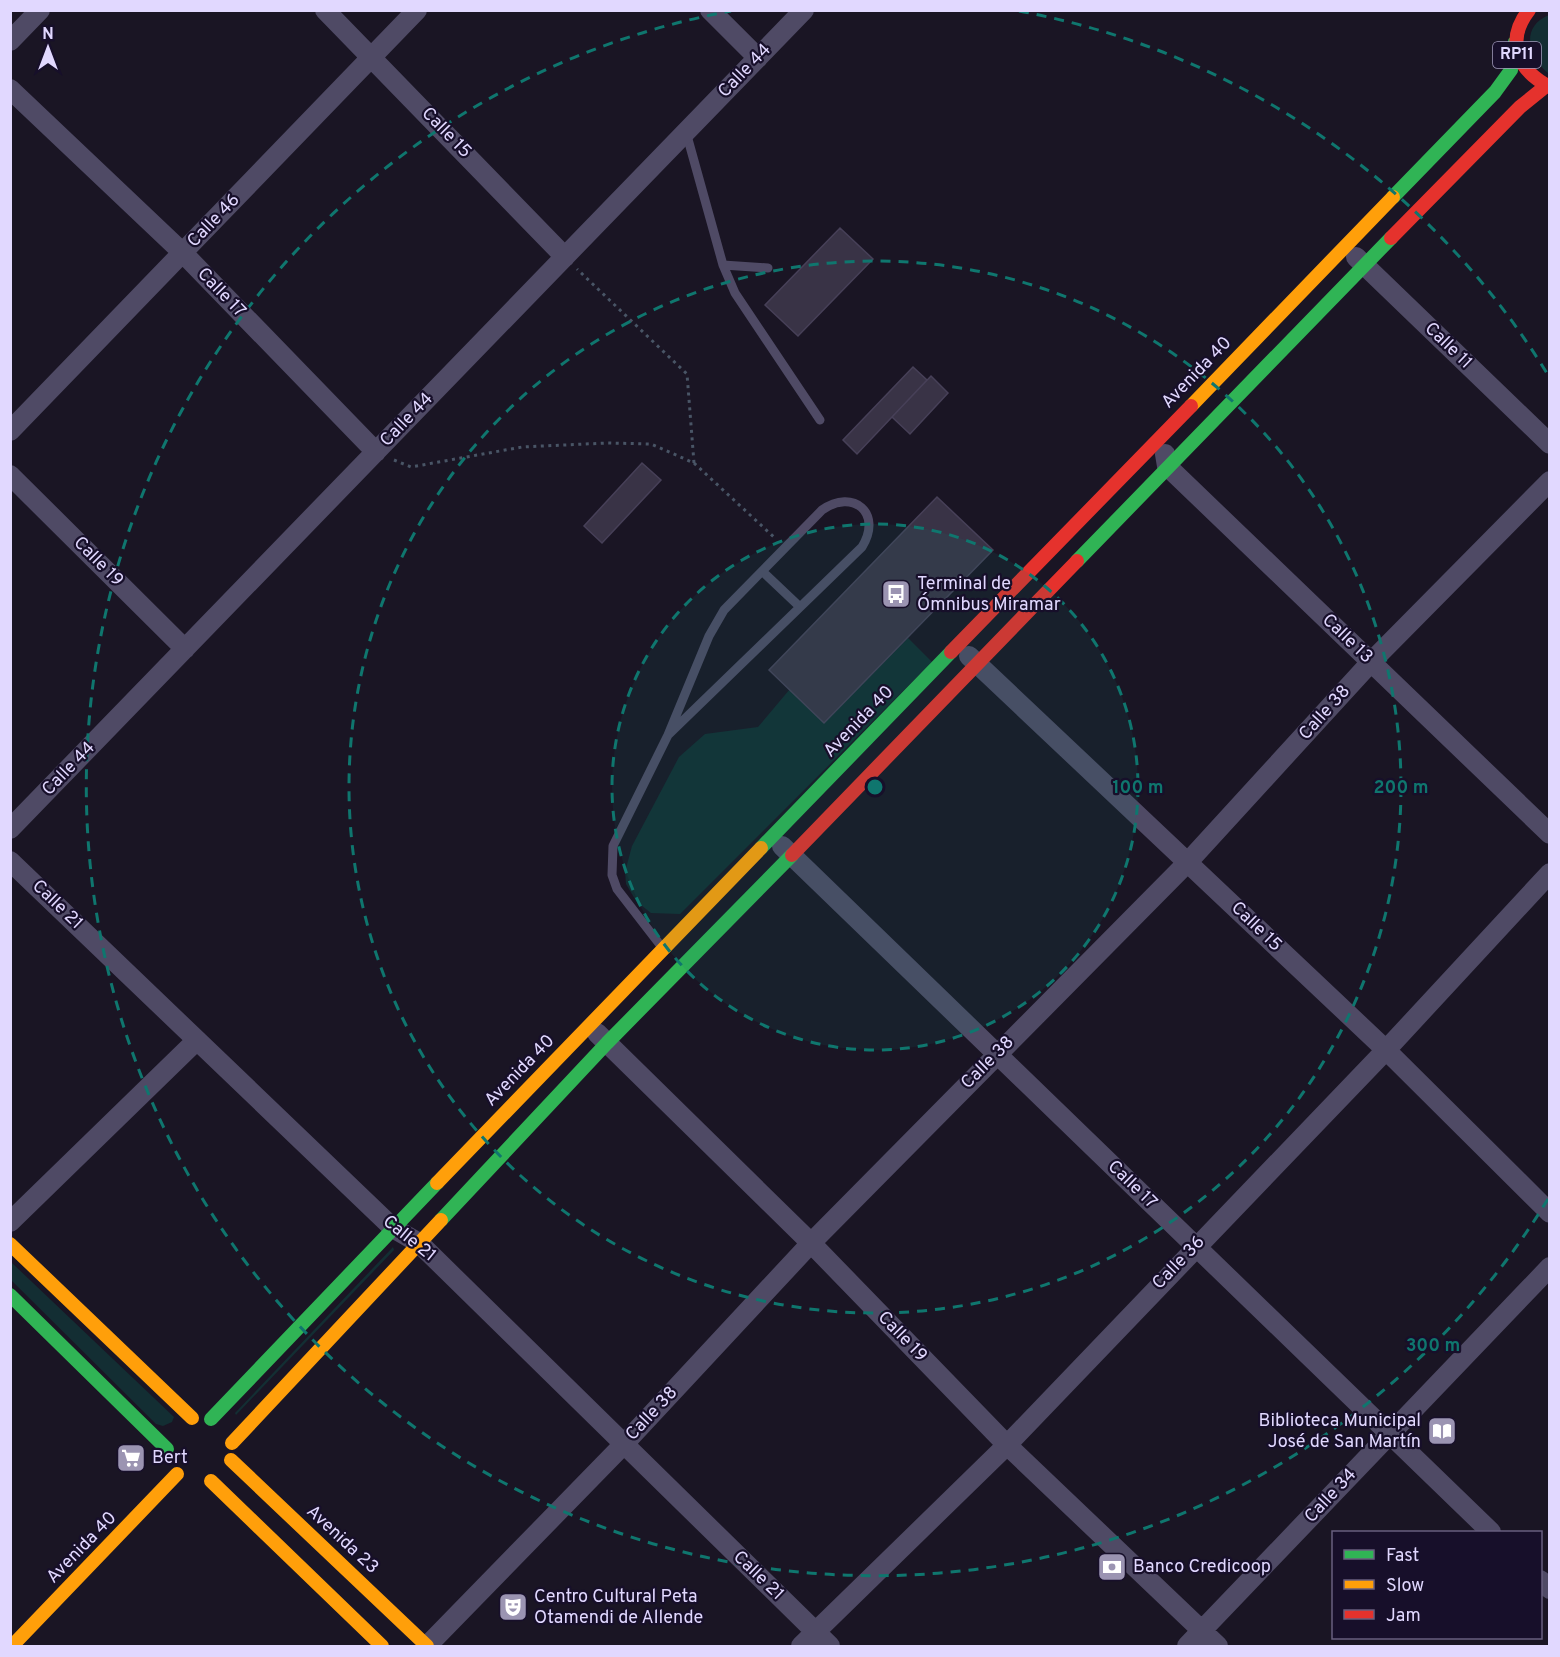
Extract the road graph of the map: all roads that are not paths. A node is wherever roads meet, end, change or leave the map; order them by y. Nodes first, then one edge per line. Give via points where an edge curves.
1 (40, 10) edge
2 (325, 10) edge
3 (417, 10) edge
4 (710, 10) edge
5 (804, 10) edge
6 (1516, 10) edge
7 (1529, 10) edge
8 (1518, 27) junction
9 (10, 40) edge
10 (1515, 42) junction
11 (373, 57) junction
12 (758, 58) junction
13 (1549, 87) edge
14 (10, 89) edge
15 (686, 132) junction
16 (1346, 247) junction
17 (183, 254) junction
18 (565, 257) junction
19 (723, 265) junction
20 (1364, 265) junction
21 (768, 268) dead end
22 (820, 420) dead end
23 (10, 431) edge
24 (1162, 436) junction
25 (1550, 444) edge
26 (376, 452) junction
27 (1167, 466) junction
28 (10, 475) edge
29 (1550, 481) edge
30 (762, 571) junction
31 (800, 607) junction
32 (959, 646) junction
33 (185, 649) junction
34 (1371, 662) junction
35 (979, 665) junction
36 (668, 735) junction
37 (10, 829) edge
38 (1550, 834) edge
39 (772, 836) junction
40 (791, 854) junction
41 (10, 861) edge
42 (1188, 862) junction
43 (1550, 873) edge
44 (672, 958) junction
45 (589, 1025) junction
46 (196, 1040) junction
47 (607, 1043) junction
48 (1386, 1050) junction
49 (997, 1053) junction
50 (1550, 1213) edge
51 (10, 1222) edge
52 (393, 1228) junction
53 (419, 1243) junction
54 (811, 1243) junction
55 (10, 1244) edge
56 (1195, 1246) junction
57 (1550, 1267) edge
58 (10, 1294) edge
59 (211, 1419) junction
60 (183, 1424) junction
61 (1390, 1434) junction
62 (232, 1443) junction
63 (624, 1444) junction
64 (1007, 1445) junction
65 (167, 1449) junction
66 (222, 1472) junction
67 (177, 1474) junction
68 (1489, 1531) edge
69 (815, 1632) junction
70 (1203, 1632) junction
71 (427, 1646) edge
72 (12, 1647) edge
73 (382, 1647) edge
74 (801, 1647) edge
75 (830, 1647) edge
76 (1187, 1647) edge
77 (1218, 1647) edge

1 - 9 street
2 - 11 street, Calle 15
3 - 11 street, Calle 46
4 - 12 street
5 - 12 street, Calle 44
6 - 8 main road
7 - 8 main road, RP11
8 - 10 main road, RP11
10 - 13 main road, RP11 via 1521,64 1536,81
10 - 16 main road, Avenida 40 / RP11 via 1505,82
11 - 17 street, Calle 46
11 - 18 street, Calle 15
12 - 15 street, Calle 44
13 - 20 main road, Avenida 40 / RP11 via 1520,107
14 - 17 street, Calle 17
15 - 18 street, Calle 44
15 - 19 lane
16 - 20 street, Calle 11
16 - 24 main road, Avenida 40 / RP11
17 - 23 street, Calle 46
17 - 26 street, Calle 17
18 - 26 street, Calle 44
19 - 21 lane
19 - 22 lane via 735,293
20 - 25 street, Calle 11
20 - 27 main road, Avenida 40 / RP11
24 - 27 street
24 - 32 main road, Avenida 40 / RP11
26 - 33 street, Calle 44
27 - 34 street, Calle 13
27 - 35 main road, Avenida 40 / RP11
28 - 33 street, Calle 19
29 - 34 street, Calle 38
30 - 31 lane
30 - 31 lane via 828,505 853,502 863,507 869,516 868,537 862,547
30 - 36 lane via 724,610 709,636
31 - 36 lane
32 - 35 street, Calle 15
32 - 39 main road, Avenida 40 / RP11
33 - 37 street, Calle 44
34 - 38 street, Calle 13
34 - 42 street, Calle 38
35 - 40 main road, Avenida 40 / RP11
35 - 42 street, Calle 15
36 - 44 lane via 619,833 611,859 617,889
39 - 40 street, Calle 17
39 - 44 main road, Avenida 40 / RP11
40 - 44 main road, Avenida 40 / RP11
40 - 49 street, Calle 17
41 - 46 street, Calle 21
42 - 48 street, Calle 15
42 - 49 street, Calle 38
43 - 48 street, Calle 36
44 - 45 main road, Avenida 40 / RP11
44 - 47 main road, Avenida 40 / RP11
45 - 47 street, Calle 19
45 - 52 main road, Avenida 40 / RP11
46 - 51 street
46 - 52 street, Calle 21
47 - 53 main road, Avenida 40 / RP11
47 - 54 street, Calle 19
48 - 50 street, Calle 15
48 - 56 street, Calle 36
49 - 54 street, Calle 38
49 - 56 street, Calle 17
52 - 53 street, Calle 21
52 - 59 main road, Avenida 40 / RP11
53 - 62 main road, Avenida 40 / RP11
53 - 63 street, Calle 21
54 - 63 street, Calle 38
54 - 64 street, Calle 19
55 - 60 main road
56 - 61 street, Calle 17
56 - 64 street, Calle 36
57 - 61 street, Calle 34
58 - 65 main road
59 - 60 main road
59 - 62 main road via 224,1428
60 - 65 main road
61 - 68 street, Calle 17
61 - 70 street, Calle 34
62 - 66 main road
63 - 69 street, Calle 21
63 - 71 street, Calle 38
64 - 69 street, Calle 36
64 - 70 street, Calle 19
65 - 67 main road
66 - 67 main road via 193,1482
66 - 71 main road, Avenida 23
66 - 73 main road
67 - 72 main road, Avenida 40
69 - 74 street, Calle 36
69 - 75 street, Calle 21
70 - 76 street, Calle 34
70 - 77 street, Calle 19

